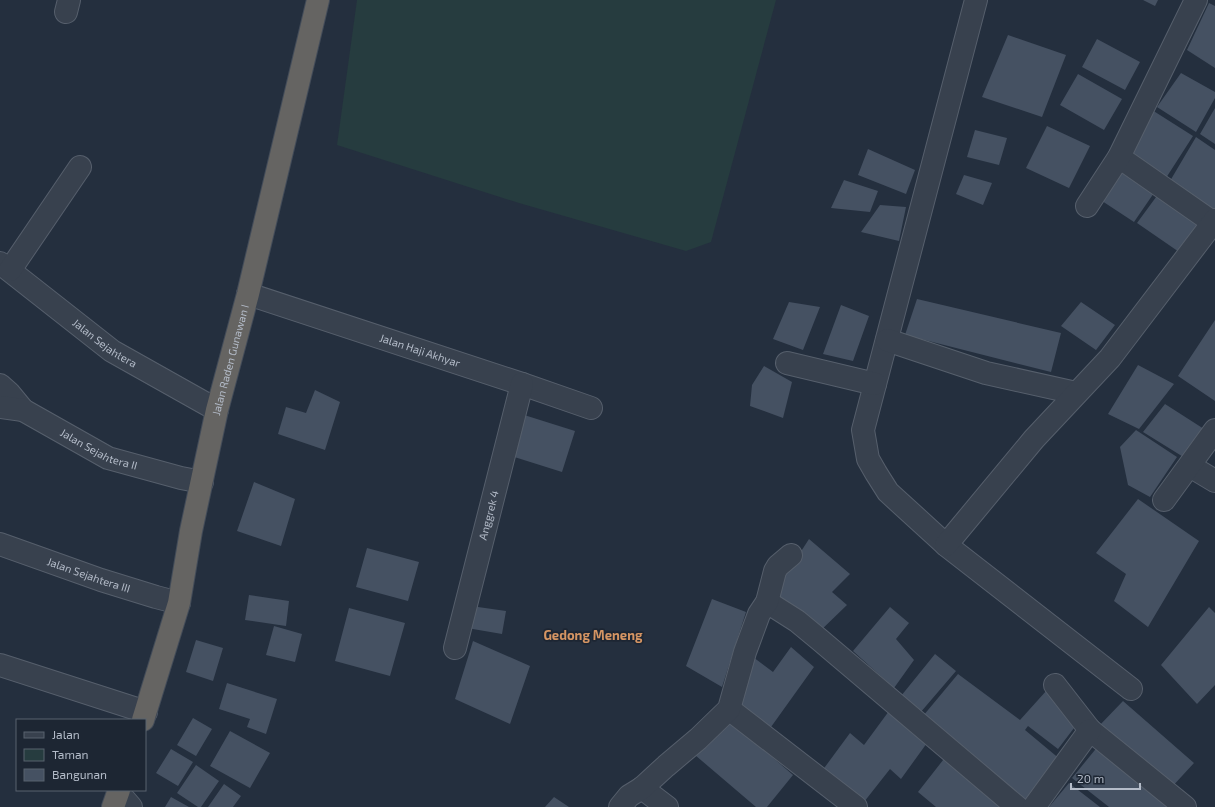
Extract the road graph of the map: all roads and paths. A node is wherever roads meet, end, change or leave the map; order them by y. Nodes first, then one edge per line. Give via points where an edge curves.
1 (318, 0) edge
2 (976, 0) edge
3 (1196, 0) edge
4 (1119, 157) junction
5 (80, 167) dead end
6 (1088, 206) dead end
7 (1214, 222) edge
8 (5, 267) edge
9 (248, 294) junction
10 (887, 340) junction
11 (787, 363) dead end
12 (522, 384) junction
13 (875, 384) junction
14 (0, 385) edge
15 (1076, 393) junction
16 (0, 407) edge
17 (591, 408) dead end
18 (23, 410) junction
19 (217, 410) junction
20 (1215, 430) edge
21 (1190, 466) junction
22 (1215, 481) edge
23 (202, 482) junction
24 (1164, 500) dead end
25 (0, 544) edge
26 (946, 545) junction
27 (791, 555) dead end
28 (767, 602) junction
29 (179, 603) junction
30 (455, 648) dead end
31 (0, 665) edge
32 (1055, 685) dead end
33 (1131, 689) dead end
34 (729, 708) junction
35 (144, 716) edge
36 (1090, 730) junction
37 (642, 788) junction
38 (620, 807) edge
39 (667, 807) edge
40 (856, 807) edge
41 (1017, 807) edge
42 (1034, 807) edge
43 (1184, 807) edge

1 - 9 highway, Jalan Raden Gunawan I
2 - 10 street
3 - 4 street
4 - 6 street
4 - 7 street
5 - 8 street
7 - 15 street via 1110,358
8 - 19 street, Jalan Sejahtera via 112,351
9 - 12 street, Jalan Haji Akhyar
9 - 19 highway, Jalan Raden Gunawan I
10 - 13 street
10 - 15 street via 986,373
11 - 13 street
12 - 17 street, Jalan Haji Akhyar
12 - 30 street, Anggrek 4
13 - 26 street via 863,430 868,459 888,492
14 - 18 street
15 - 26 street via 1034,439
16 - 18 street, Jalan Sejahtera II
18 - 23 street, Jalan Sejahtera II via 108,458
19 - 23 highway, Jalan Raden Gunawan I
20 - 21 street
21 - 22 street
21 - 24 street
23 - 29 highway, Jalan Raden Gunawan I
25 - 29 street, Jalan Sejahtera III via 101,580
26 - 33 street
27 - 28 street via 775,571
28 - 34 street via 759,614 745,652
28 - 41 street via 820,640
29 - 35 highway, Jalan Raden Gunawan I
31 - 35 street
32 - 36 street
34 - 37 street
34 - 40 street
36 - 42 street
36 - 43 street
37 - 38 street via 629,796
37 - 39 street

